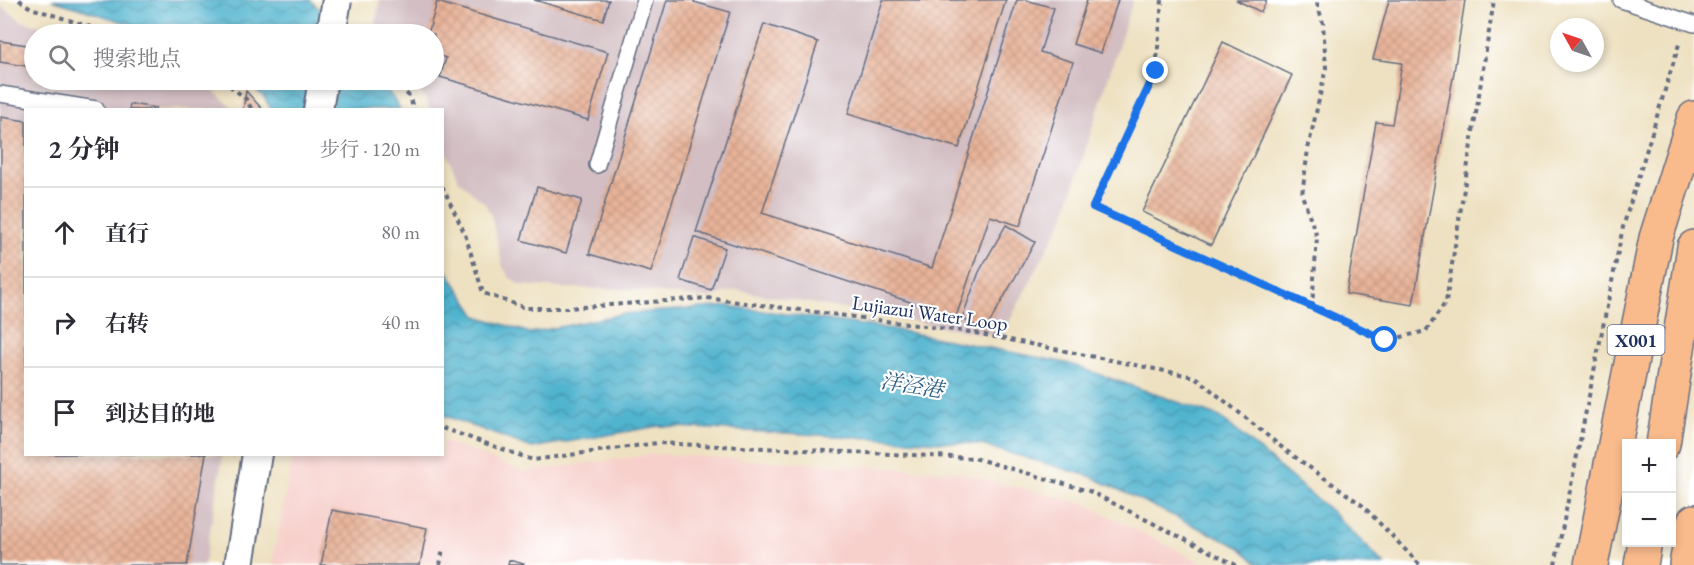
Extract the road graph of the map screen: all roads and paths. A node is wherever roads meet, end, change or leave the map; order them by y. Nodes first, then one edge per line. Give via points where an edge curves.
1 (19, 0) edge
2 (337, 0) edge
3 (645, 0) edge
4 (1162, 0) edge
5 (1316, 0) edge
6 (1494, 0) edge
7 (1621, 0) edge
8 (81, 24) edge
9 (333, 24) edge
10 (1694, 24) edge
11 (235, 90) edge
12 (321, 90) edge
13 (403, 90) edge
14 (0, 94) edge
15 (90, 108) edge
16 (251, 108) edge
17 (318, 108) edge
18 (413, 108) edge
19 (1694, 118) edge
20 (597, 165) dead end
21 (444, 190) edge
22 (1694, 247) edge
23 (1312, 307) junction
24 (444, 429) edge
25 (1663, 439) edge
26 (257, 456) edge
27 (1694, 521) edge
28 (1644, 547) edge
29 (443, 548) dead end
30 (239, 565) edge
31 (440, 565) edge
32 (1236, 565) edge
33 (1420, 565) edge
34 (1591, 565) edge
35 (1641, 565) edge
36 (1686, 565) edge

1 - 8 path via 31,8
2 - 9 street, bridge
3 - 20 lane
4 - 23 path via 1156,71 1093,207
5 - 23 path via 1323,23 1326,68 1302,195 1317,237
6 - 23 path via 1446,302 1426,331 1385,340
7 - 10 lane
11 - 16 path
12 - 17 street
13 - 18 path
14 - 15 lane
19 - 34 main road, X001 via 1656,238
21 - 33 path, Lujiazui Water Loop via 465,234 483,293 526,308 707,298 970,332 1195,378 1362,505
22 - 25 main road, X001
24 - 32 path via 533,460 657,442 974,458 1089,491
26 - 30 street
27 - 36 main road
28 - 35 main road
29 - 31 path

